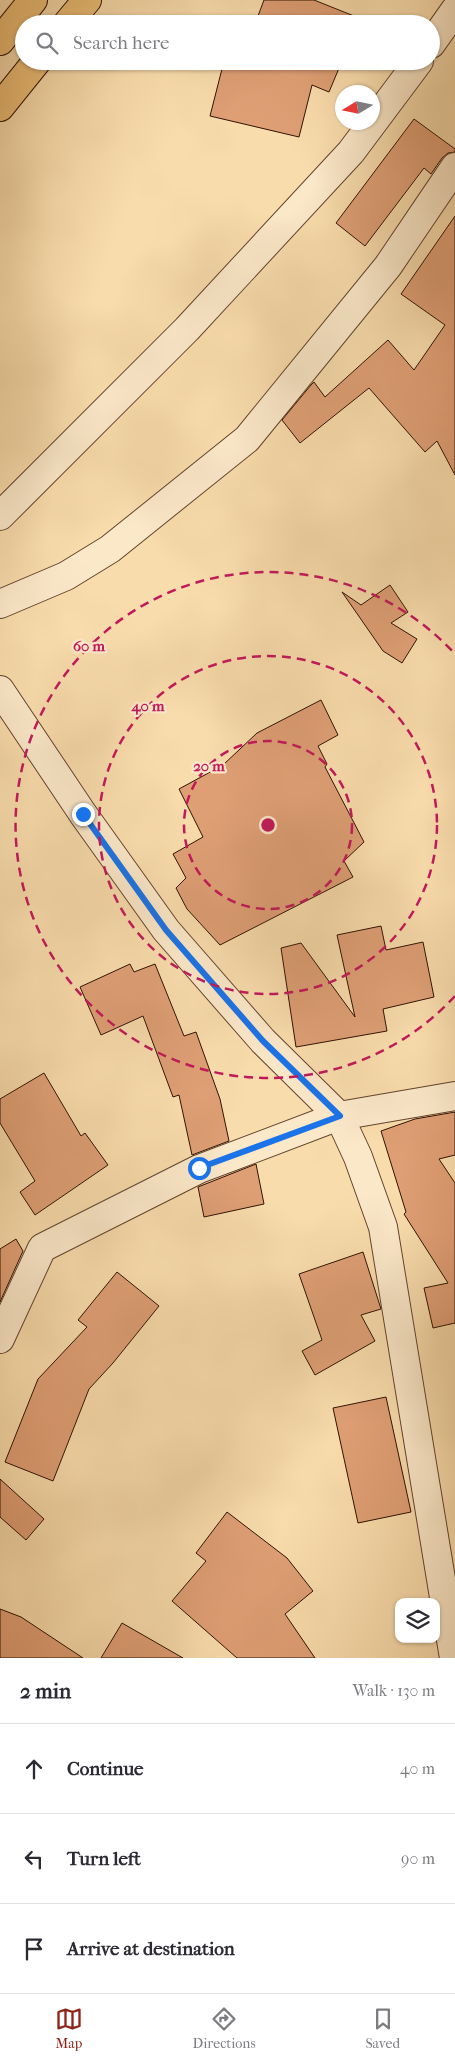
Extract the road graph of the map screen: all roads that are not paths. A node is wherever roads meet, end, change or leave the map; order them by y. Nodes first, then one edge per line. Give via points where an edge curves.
1 (33, 0) edge
2 (87, 0) edge
3 (455, 10) edge
4 (21, 15) edge
5 (74, 15) edge
6 (15, 22) edge
7 (440, 31) edge
8 (0, 41) edge
9 (30, 70) edge
10 (412, 70) edge
11 (0, 107) edge
12 (455, 167) edge
13 (0, 516) edge
14 (0, 604) edge
15 (0, 690) edge
16 (455, 1096) edge
17 (340, 1116) junction
18 (0, 1339) edge
19 (454, 1658) edge

1 - 4 main road
2 - 5 main road
3 - 7 street
6 - 8 main road
9 - 11 main road
10 - 13 street via 351,152 188,329
12 - 14 street via 388,266 247,439 110,549 66,576
15 - 17 street via 166,930 263,1041
16 - 17 street
17 - 18 street via 199,1168 42,1248
17 - 19 street via 383,1227

